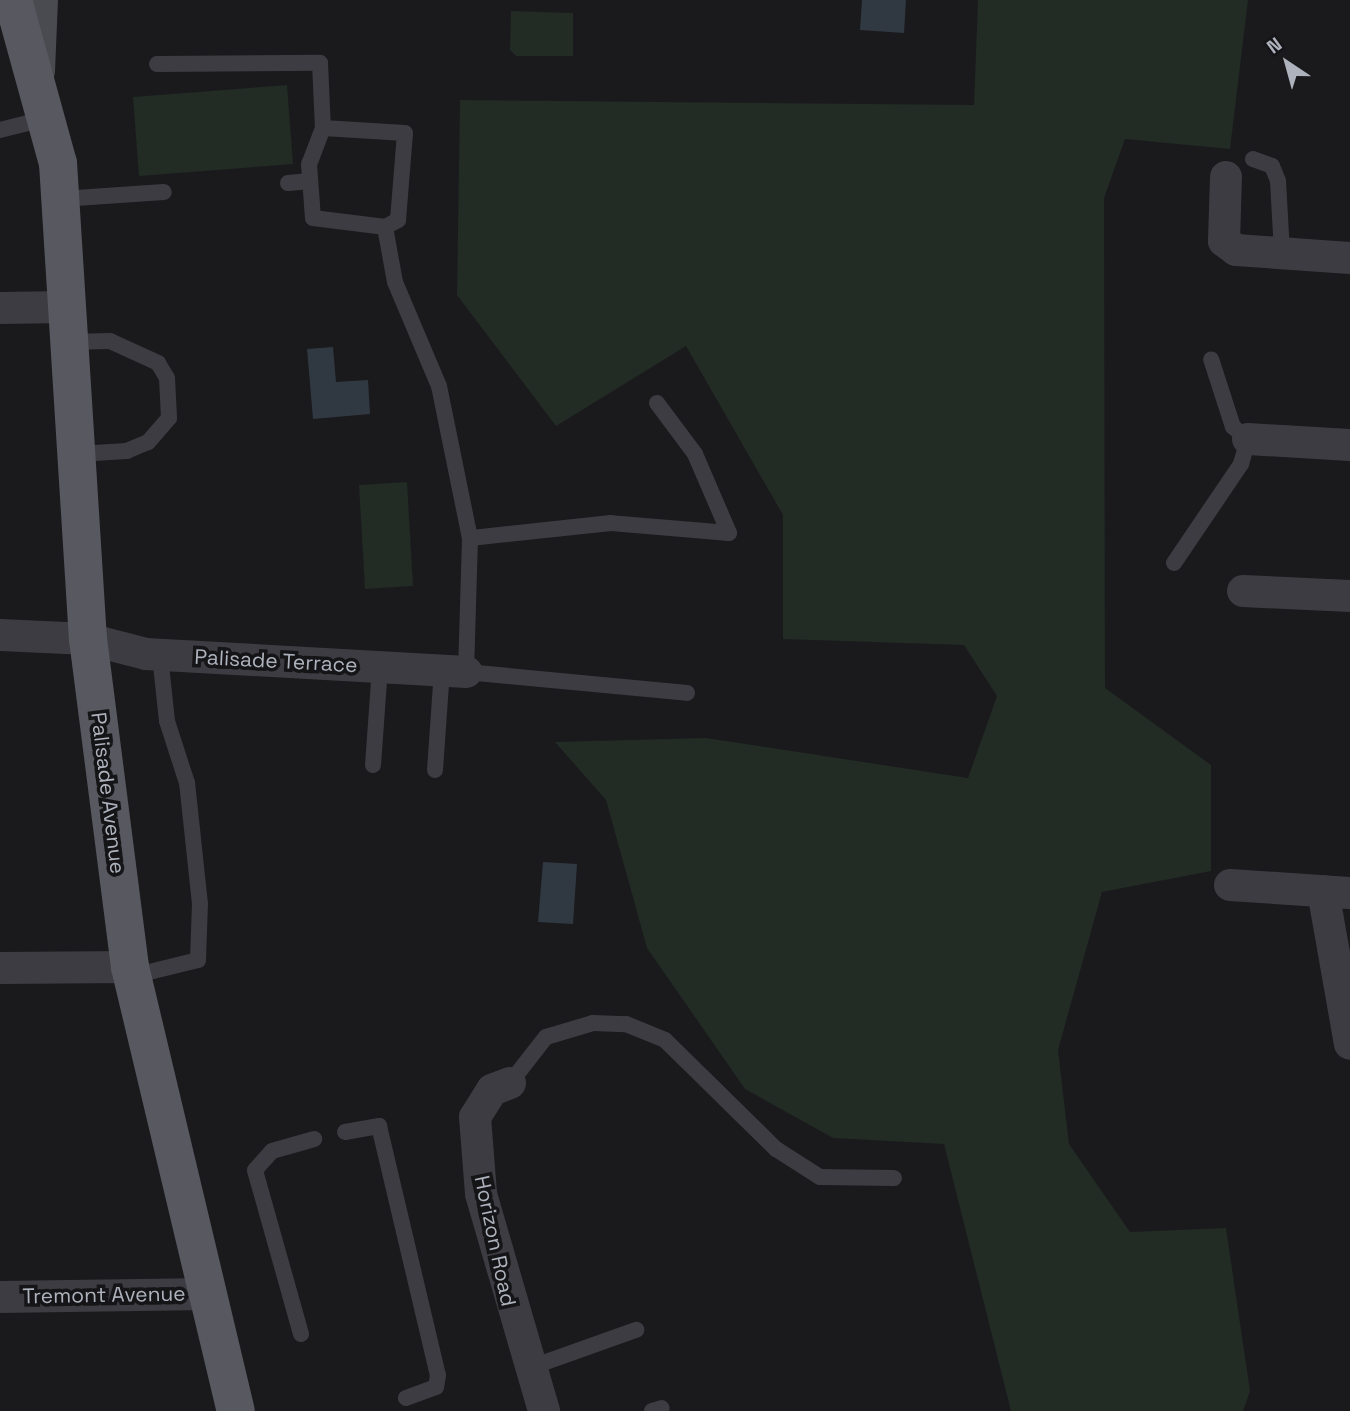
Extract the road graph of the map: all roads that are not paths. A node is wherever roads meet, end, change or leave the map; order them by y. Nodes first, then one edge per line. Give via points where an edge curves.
1 (13, 0) edge
2 (39, 0) edge
3 (157, 64) dead end
4 (36, 71) junction
5 (47, 118) junction
6 (323, 128) junction
7 (0, 131) edge
8 (1253, 159) dead end
9 (1226, 177) dead end
10 (59, 181) junction
11 (310, 181) junction
12 (288, 183) dead end
13 (164, 192) dead end
14 (385, 227) junction
15 (1282, 253) junction
16 (1350, 258) edge
17 (0, 308) edge
18 (68, 325) junction
19 (1211, 359) dead end
20 (657, 403) dead end
21 (1248, 439) junction
22 (1350, 445) edge
23 (77, 454) junction
24 (470, 538) junction
25 (1174, 563) dead end
26 (1243, 591) dead end
27 (1350, 596) edge
28 (0, 635) edge
29 (88, 639) junction
30 (160, 655) junction
31 (380, 667) junction
32 (454, 672) junction
33 (687, 693) dead end
34 (373, 765) dead end
35 (435, 770) dead end
36 (1230, 885) dead end
37 (1336, 892) edge
38 (0, 968) edge
39 (132, 972) junction
40 (1350, 1044) edge
41 (510, 1083) joint
42 (345, 1132) dead end
43 (314, 1139) dead end
44 (894, 1178) dead end
45 (208, 1294) junction
46 (0, 1297) edge
47 (636, 1330) dead end
48 (301, 1334) dead end
49 (529, 1368) junction
50 (406, 1398) dead end
51 (236, 1411) edge
52 (544, 1411) edge

1 - 4 main road, Palisade Avenue
2 - 4 street
3 - 6 lane via 320,63
4 - 5 main road, Palisade Avenue
5 - 7 lane
5 - 10 main road, Palisade Avenue
6 - 11 lane via 309,164
6 - 14 lane via 405,133 398,220
8 - 15 lane via 1272,166 1278,181
9 - 15 street via 1224,241 1236,250
10 - 13 lane
10 - 18 main road, Palisade Avenue
11 - 12 lane
11 - 14 lane via 313,218
14 - 24 lane via 395,282 439,386
15 - 16 street
17 - 18 street
18 - 23 main road, Palisade Avenue
18 - 23 lane via 140,351 158,363 167,378 169,418 148,442 127,451
19 - 21 lane via 1233,427
20 - 24 lane via 695,454 729,533 611,523
21 - 22 street
21 - 25 lane via 1241,464
23 - 29 main road, Palisade Avenue
24 - 32 lane
26 - 27 street
28 - 29 street, Palisade Terrace
29 - 30 street, Palisade Terrace
29 - 39 main road, Palisade Avenue
30 - 31 street, Palisade Terrace
30 - 39 lane via 167,721 189,793 200,904 198,961
31 - 32 street, Palisade Terrace
31 - 34 lane
32 - 33 lane
32 - 35 lane
36 - 37 street
37 - 40 street
38 - 39 street
39 - 45 main road, Palisade Avenue
41 - 44 lane via 546,1037 593,1023 626,1024 665,1040 776,1149 820,1177
41 - 49 street, Horizon Road via 481,1102 477,1147 491,1238
42 - 50 lane via 379,1126 435,1362 436,1387
43 - 48 lane via 271,1151 255,1170
45 - 46 street, Tremont Avenue
45 - 51 main road, Palisade Avenue
47 - 49 lane
49 - 52 street, Horizon Road

